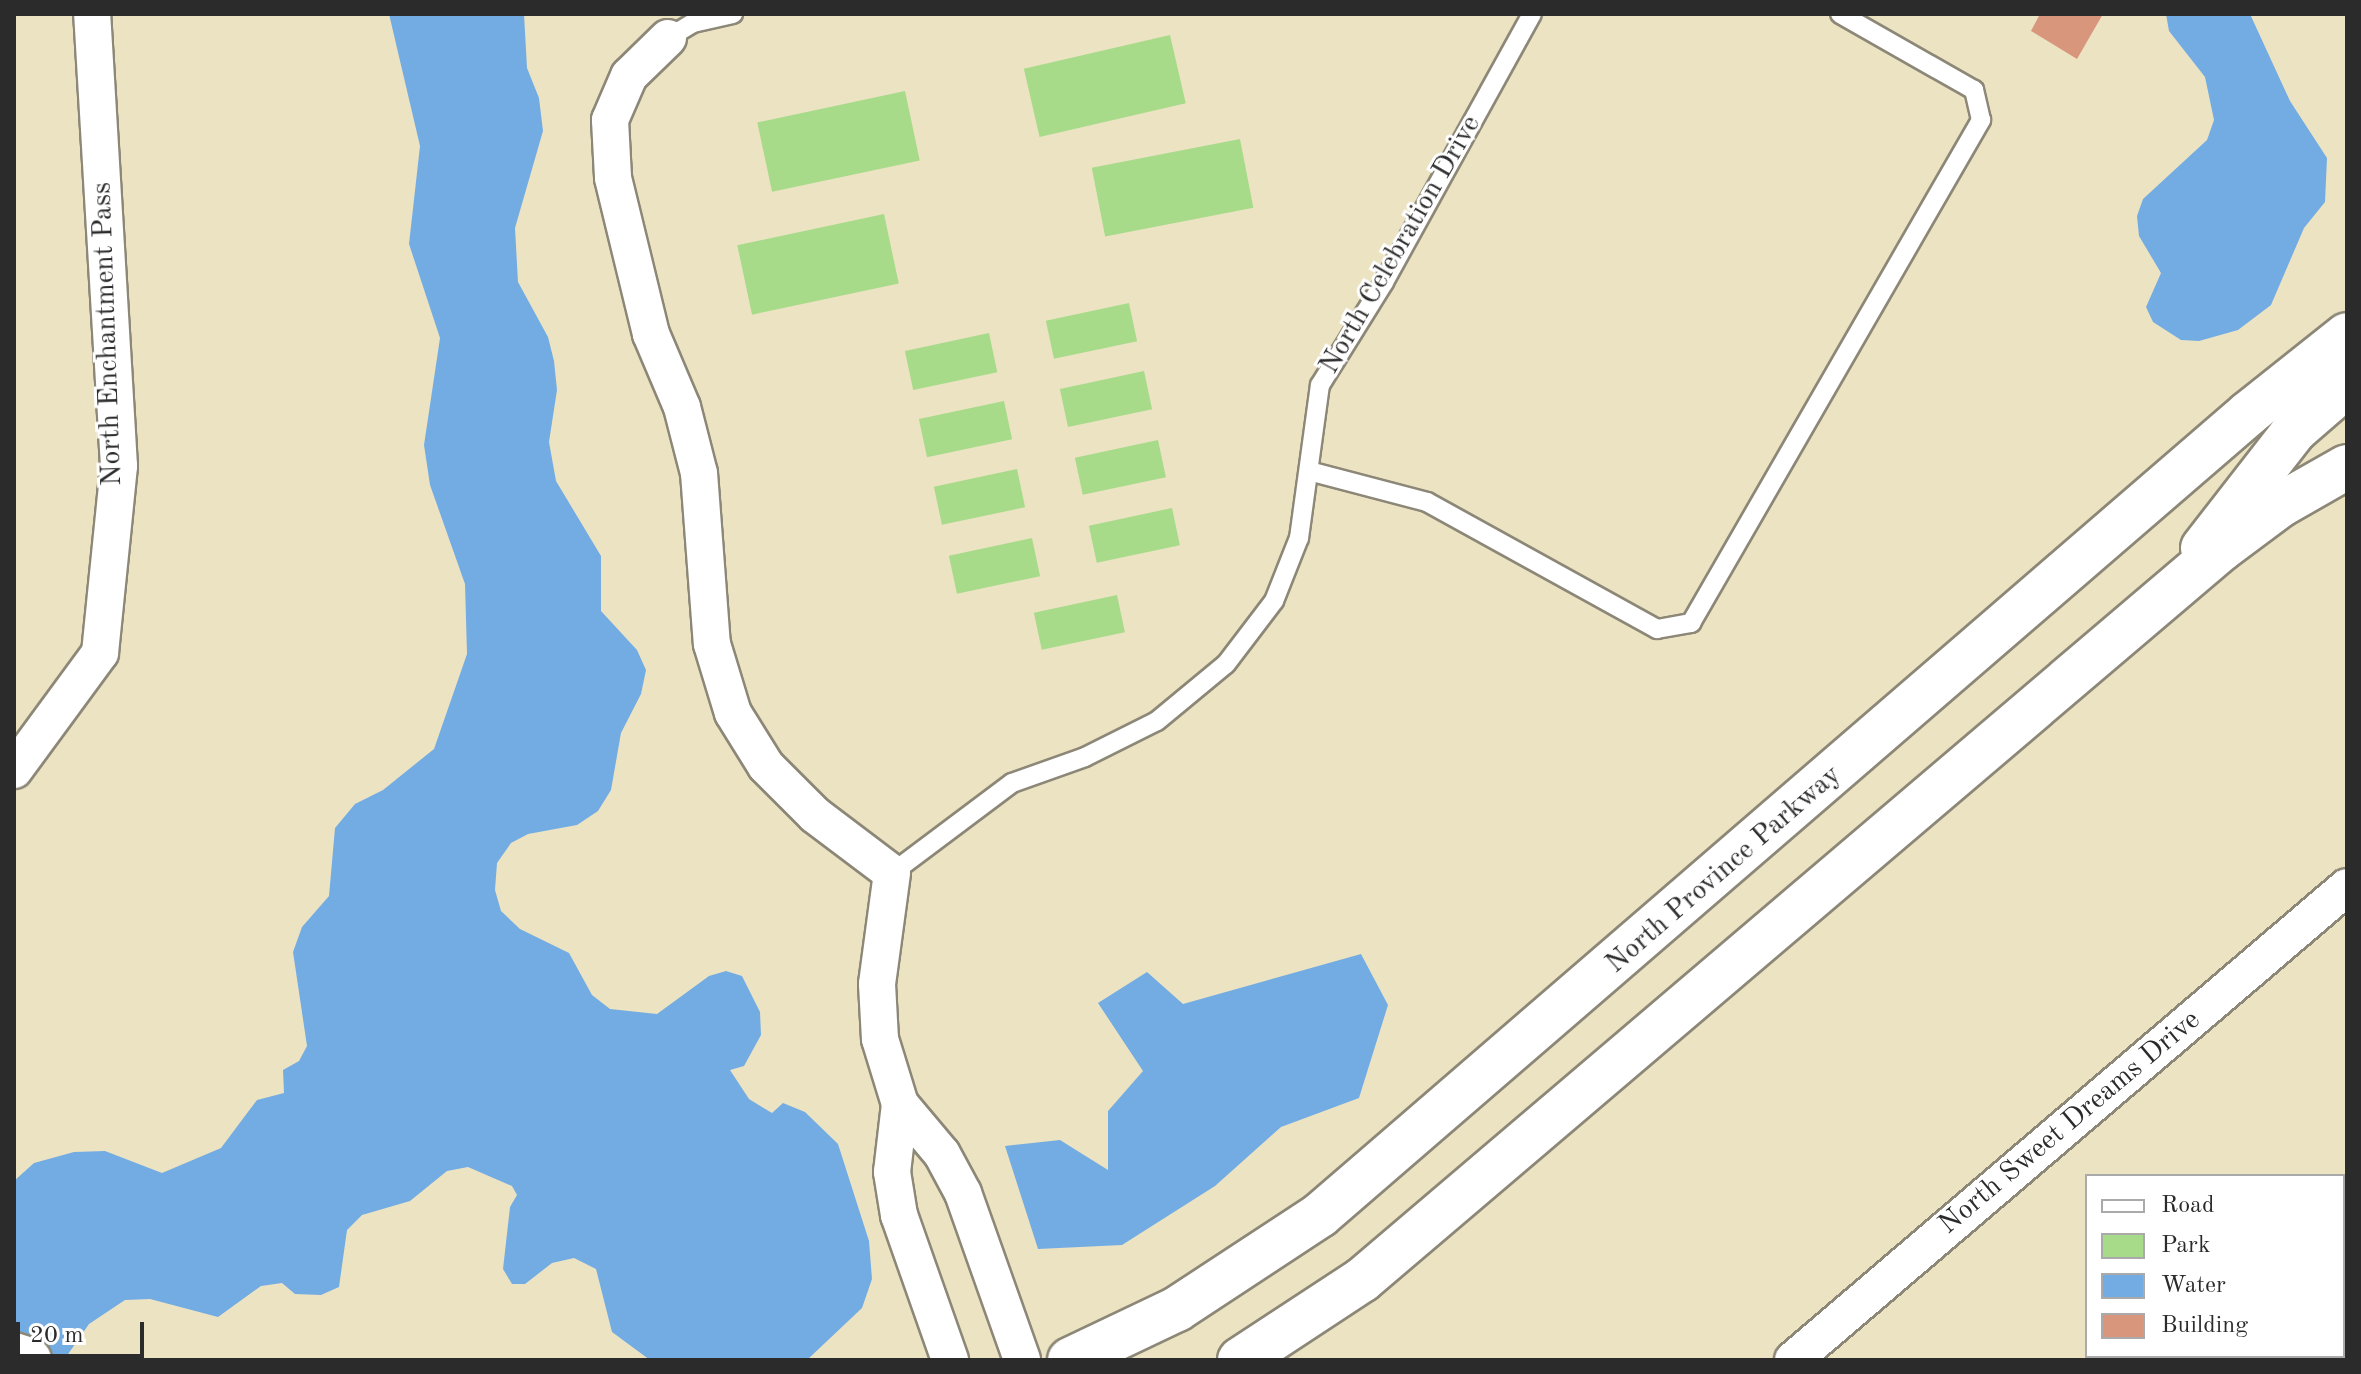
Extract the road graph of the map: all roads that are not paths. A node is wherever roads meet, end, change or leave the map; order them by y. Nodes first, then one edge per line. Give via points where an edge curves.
1 (92, 14) edge
2 (733, 14) edge
3 (1532, 14) edge
4 (1840, 14) edge
5 (668, 38) joint
6 (2347, 335) edge
7 (2347, 385) edge
8 (2347, 467) edge
9 (1309, 471) junction
10 (2171, 592) junction
11 (14, 770) edge
12 (892, 873) junction
13 (2347, 887) edge
14 (900, 1104) junction
15 (14, 1355) edge
16 (29, 1360) edge
17 (950, 1360) edge
18 (1022, 1360) edge
19 (1070, 1360) edge
20 (1240, 1360) edge
21 (1793, 1360) edge

1 - 11 street, North Enchantment Pass via 119,466 105,606 100,653
2 - 5 lane via 693,23
3 - 9 lane, North Celebration Drive via 1384,282 1320,385
4 - 9 lane via 1974,90 1981,120 1691,623 1657,629 1427,502
5 - 12 street via 629,76 610,120 613,178 651,334 682,407 699,473 712,644 733,713 766,766 815,815
6 - 19 street, North Province Parkway via 2249,413 1320,1215 1177,1309
7 - 10 street via 2295,430 2252,479
8 - 10 street via 2280,505
9 - 12 lane, North Celebration Drive via 1299,538 1274,601 1226,664 1157,721 1085,757 1012,783
10 - 20 street via 1433,1223 1362,1280
12 - 14 street via 877,984 880,1039
13 - 21 street, North Sweet Dreams Drive
14 - 17 street via 892,1172 899,1215
14 - 18 street via 942,1154 963,1193
15 - 16 street

